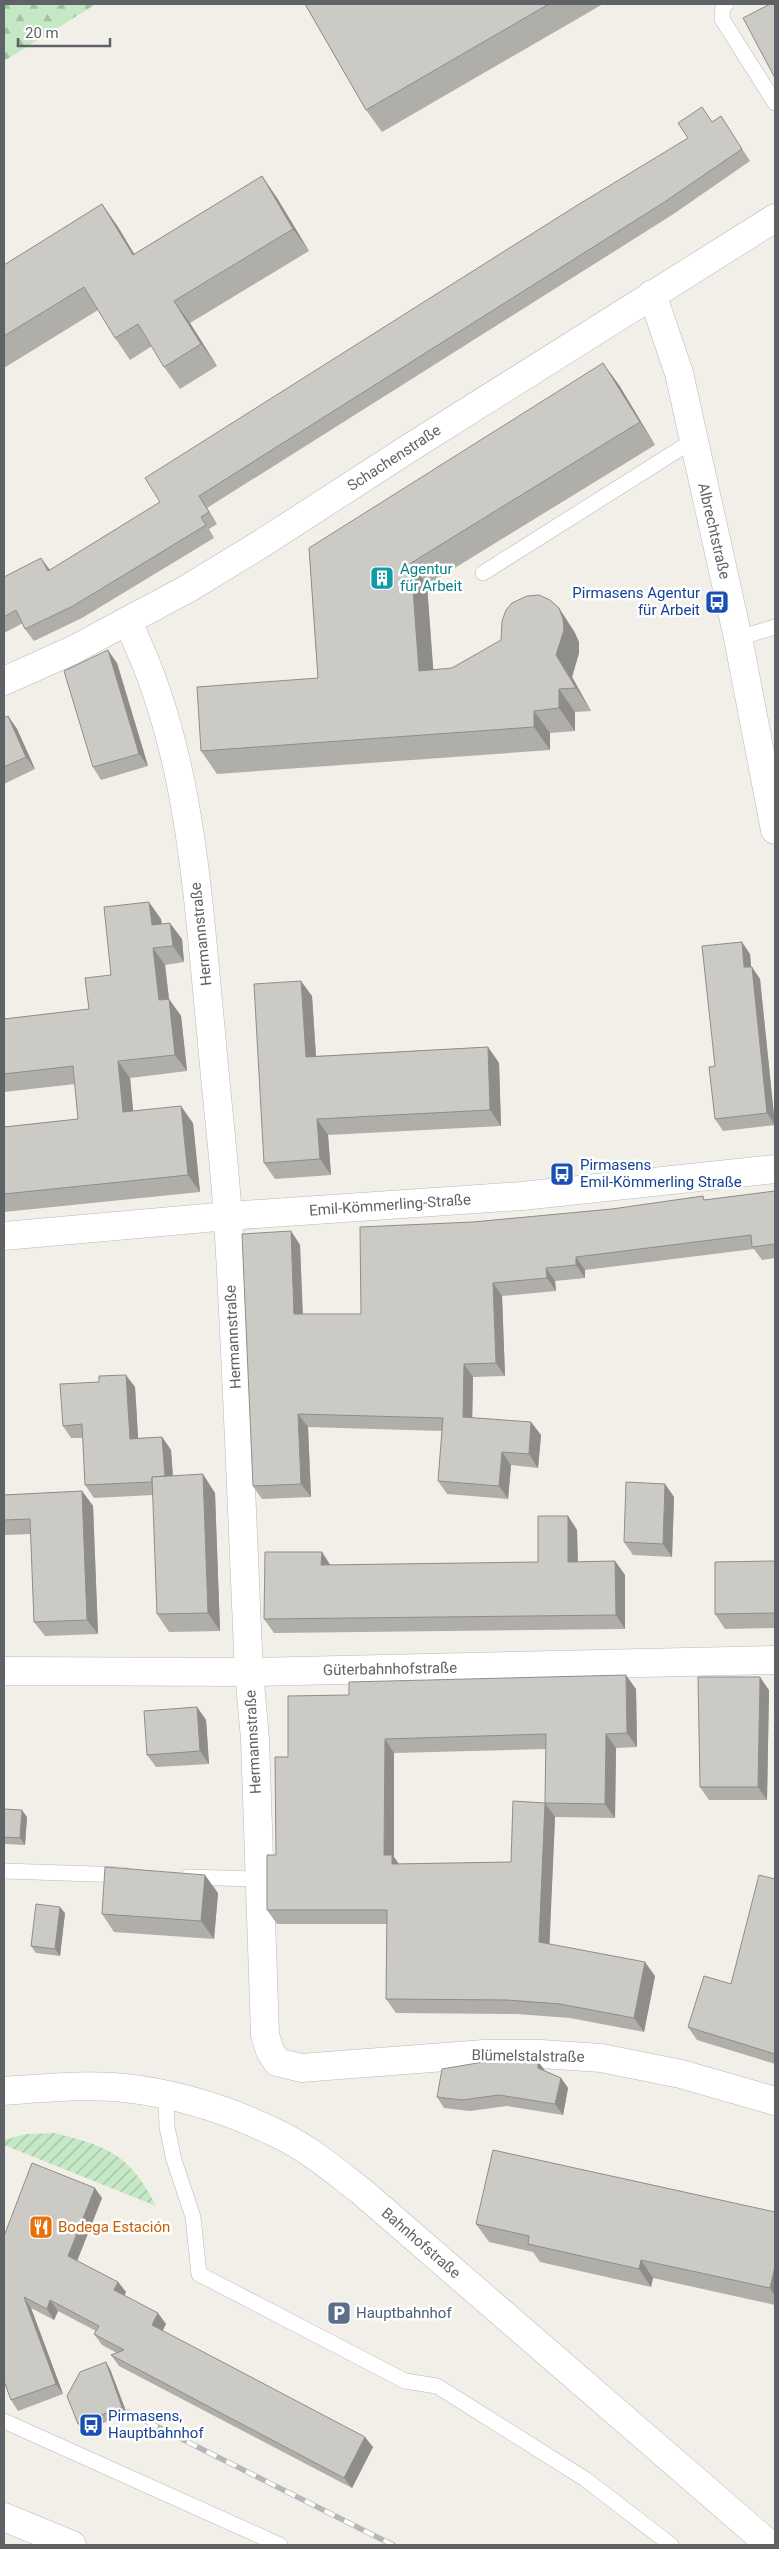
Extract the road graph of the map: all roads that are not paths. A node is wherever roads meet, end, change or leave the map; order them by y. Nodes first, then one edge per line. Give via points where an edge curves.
1 (726, 4) edge
2 (775, 103) edge
3 (775, 218) edge
4 (652, 294) junction
5 (694, 440) junction
6 (483, 573) dead end
7 (127, 621) junction
8 (775, 627) edge
9 (738, 638) junction
10 (4, 681) edge
11 (775, 830) edge
12 (775, 1169) edge
13 (228, 1216) junction
14 (4, 1236) edge
15 (775, 1660) edge
16 (4, 1672) edge
17 (249, 1672) junction
18 (4, 1871) edge
19 (142, 1876) edge
20 (172, 1877) edge
21 (259, 1879) junction
22 (278, 2062) joint
23 (4, 2091) edge
24 (166, 2095) junction
25 (775, 2101) edge
26 (4, 2421) edge
27 (4, 2517) edge
28 (72, 2545) edge
29 (280, 2545) edge
30 (672, 2545) edge
31 (770, 2545) edge

1 - 2 lane via 722,19
3 - 4 street, Schachenstraße
4 - 5 street, Albrechtstraße via 678,373
4 - 7 street, Schachenstraße via 261,544
5 - 6 lane
5 - 9 street, Albrechtstraße
7 - 10 street, Schachenstraße
7 - 13 street, Hermannstraße via 142,650 179,767 198,894
8 - 9 lane
9 - 11 street, Albrechtstraße
12 - 13 street, Emil-Kömmerling-Straße via 522,1196
13 - 14 street, Emil-Kömmerling-Straße
13 - 17 street, Hermannstraße
15 - 17 street, Güterbahnhofstraße
16 - 17 street, Güterbahnhofstraße
17 - 21 street, Hermannstraße
18 - 19 lane
20 - 21 lane
21 - 22 street, Hermannstraße via 264,2035
22 - 25 street, Blümelstalstraße via 302,2068 484,2054 601,2058 681,2074
23 - 24 street, Bahnhofstraße via 62,2086 124,2088
24 - 30 lane via 174,2160 193,2217 199,2274 405,2381 437,2386 585,2479
24 - 31 street, Bahnhofstraße via 203,2104 281,2135 361,2190
26 - 29 lane
27 - 28 street

